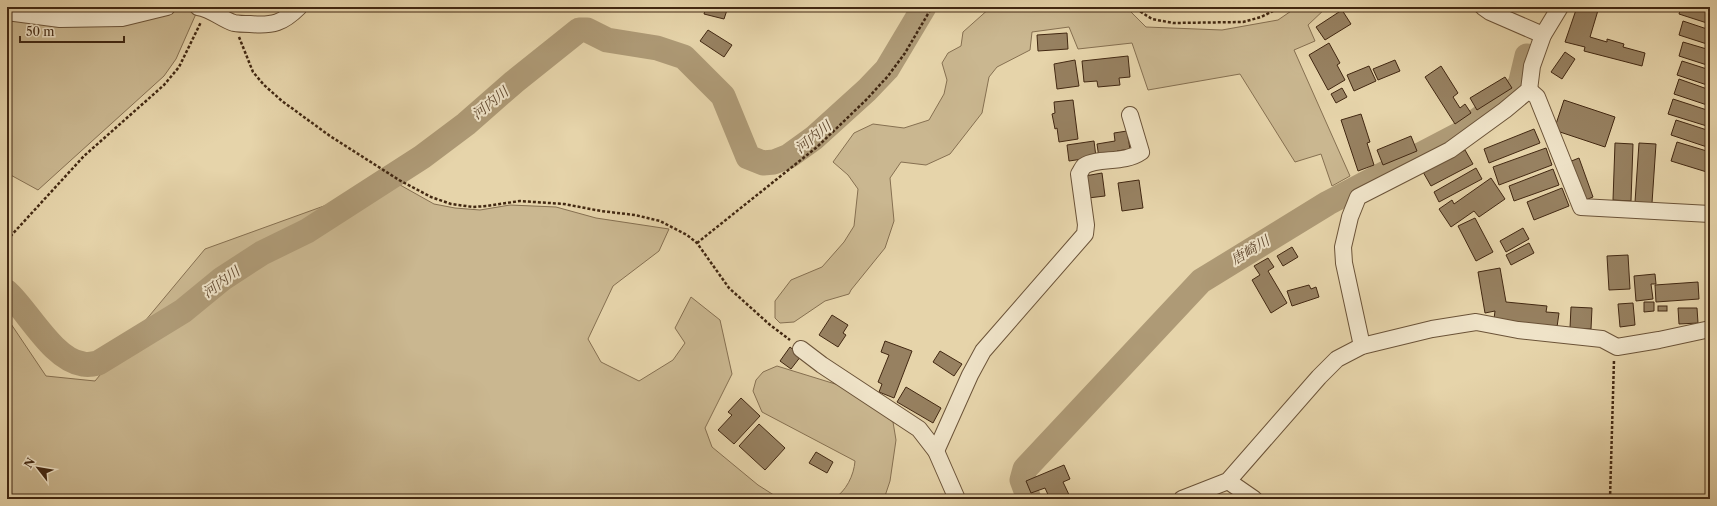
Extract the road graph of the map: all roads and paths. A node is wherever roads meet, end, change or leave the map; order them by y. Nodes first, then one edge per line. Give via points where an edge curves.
1 (167, 7) edge
2 (299, 7) edge
3 (932, 7) edge
4 (1138, 7) edge
5 (1281, 7) edge
6 (1483, 7) edge
7 (1560, 7) edge
8 (202, 8) edge
9 (7, 12) edge
10 (235, 23) junction
11 (1543, 35) junction
12 (1529, 90) junction
13 (1130, 115) dead end
14 (1710, 214) edge
15 (7, 240) edge
16 (697, 243) junction
17 (1710, 329) edge
18 (1362, 346) junction
19 (1617, 347) junction
20 (801, 349) joint
21 (936, 451) junction
22 (1228, 481) junction
23 (957, 499) edge
24 (1182, 499) edge
25 (1254, 499) edge
26 (1610, 499) edge

1 - 9 street via 122,18 60,19
2 - 10 street via 291,16 279,23
3 - 16 path via 905,53 866,100 817,147
4 - 5 path via 1152,19 1173,23 1243,22
6 - 11 street
7 - 11 street
8 - 10 street
8 - 15 path via 192,44 179,67 164,85 84,156
10 - 16 path via 253,72 282,102 387,173 431,197 451,204 473,207 520,201 564,204 635,215 660,221
11 - 12 street via 1532,66
12 - 14 street via 1537,97 1581,207
12 - 18 street via 1450,150 1358,197 1343,247 1344,263
13 - 21 street via 1142,152 1134,157 1083,166 1079,174 1085,234 983,351
16 - 20 path via 729,288
17 - 19 street
18 - 19 street via 1432,329 1476,322 1518,330 1602,339
18 - 22 street via 1337,359 1319,377
19 - 26 path via 1614,354
20 - 21 street via 918,429
21 - 23 street
22 - 24 street
22 - 25 street

